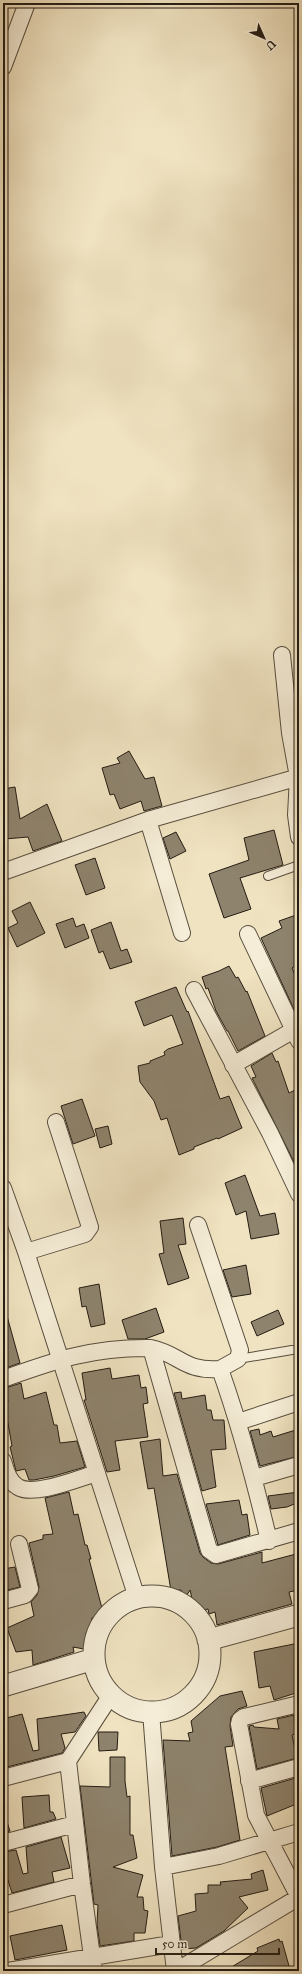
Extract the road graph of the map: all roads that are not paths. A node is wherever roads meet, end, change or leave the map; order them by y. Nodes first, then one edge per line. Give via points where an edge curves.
1 (27, 3) edge
2 (3, 67) edge
3 (282, 655) dead end
4 (299, 777) edge
5 (148, 820) junction
6 (299, 837) edge
7 (299, 865) edge
8 (3, 872) edge
9 (268, 876) dead end
10 (182, 933) dead end
11 (248, 934) dead end
12 (194, 990) dead end
13 (297, 1033) edge
14 (233, 1064) junction
15 (56, 1122) dead end
16 (3, 1188) edge
17 (299, 1194) edge
18 (198, 1225) dead end
19 (26, 1252) junction
20 (151, 1348) junction
21 (292, 1350) dead end
22 (59, 1359) junction
23 (238, 1359) junction
24 (220, 1369) junction
25 (3, 1379) edge
26 (299, 1402) edge
27 (238, 1422) junction
28 (3, 1461) edge
29 (299, 1465) edge
30 (96, 1473) junction
31 (254, 1478) junction
32 (299, 1531) edge
33 (269, 1541) junction
34 (19, 1544) dead end
35 (137, 1598) junction
36 (3, 1601) edge
37 (299, 1615) edge
38 (208, 1640) junction
39 (94, 1660) junction
40 (3, 1686) edge
41 (111, 1695) junction
42 (299, 1704) edge
43 (151, 1712) junction
44 (68, 1761) junction
45 (299, 1767) edge
46 (3, 1778) edge
47 (250, 1781) junction
48 (75, 1824) junction
49 (299, 1832) edge
50 (268, 1840) junction
51 (3, 1843) edge
52 (163, 1867) junction
53 (82, 1884) junction
54 (299, 1897) edge
55 (3, 1905) edge
56 (171, 1944) junction
57 (93, 1964) edge
58 (29, 1969) edge
59 (8, 1971) edge
60 (175, 1971) edge

1 - 2 street
3 - 4 street via 290,733
4 - 5 street
4 - 6 street via 296,815
5 - 8 street
5 - 10 street
7 - 9 lane
11 - 13 street
12 - 14 street
13 - 14 street
14 - 17 street
15 - 19 street via 90,1227 85,1234
16 - 19 street
18 - 23 street via 239,1342
19 - 22 street
20 - 22 street via 98,1351
20 - 24 street via 198,1369
20 - 33 street via 209,1550 216,1555
21 - 23 lane
22 - 25 street
22 - 30 street
23 - 24 street
24 - 27 street
26 - 27 street
27 - 31 street
28 - 30 street via 12,1482 27,1490 42,1489
29 - 31 street
30 - 35 street
31 - 33 street
32 - 33 street
34 - 36 street via 30,1589 26,1595
35 - 38 street via 163,1597 187,1607 200,1622
35 - 39 street via 124,1603 104,1621 98,1633
37 - 38 street
38 - 43 street via 210,1658 206,1675 197,1690 185,1702 169,1709
39 - 40 street
39 - 41 street via 100,1679
41 - 43 street via 123,1705
41 - 44 street
42 - 47 street via 240,1720 239,1727
43 - 52 street
44 - 46 street
44 - 48 street
45 - 47 street
47 - 50 street via 256,1815
48 - 51 street
48 - 53 street
49 - 50 street
50 - 52 street via 220,1856
50 - 54 street
52 - 56 street
53 - 55 street
53 - 57 street
54 - 60 street
56 - 57 street
56 - 60 street
57 - 58 street
58 - 59 street

